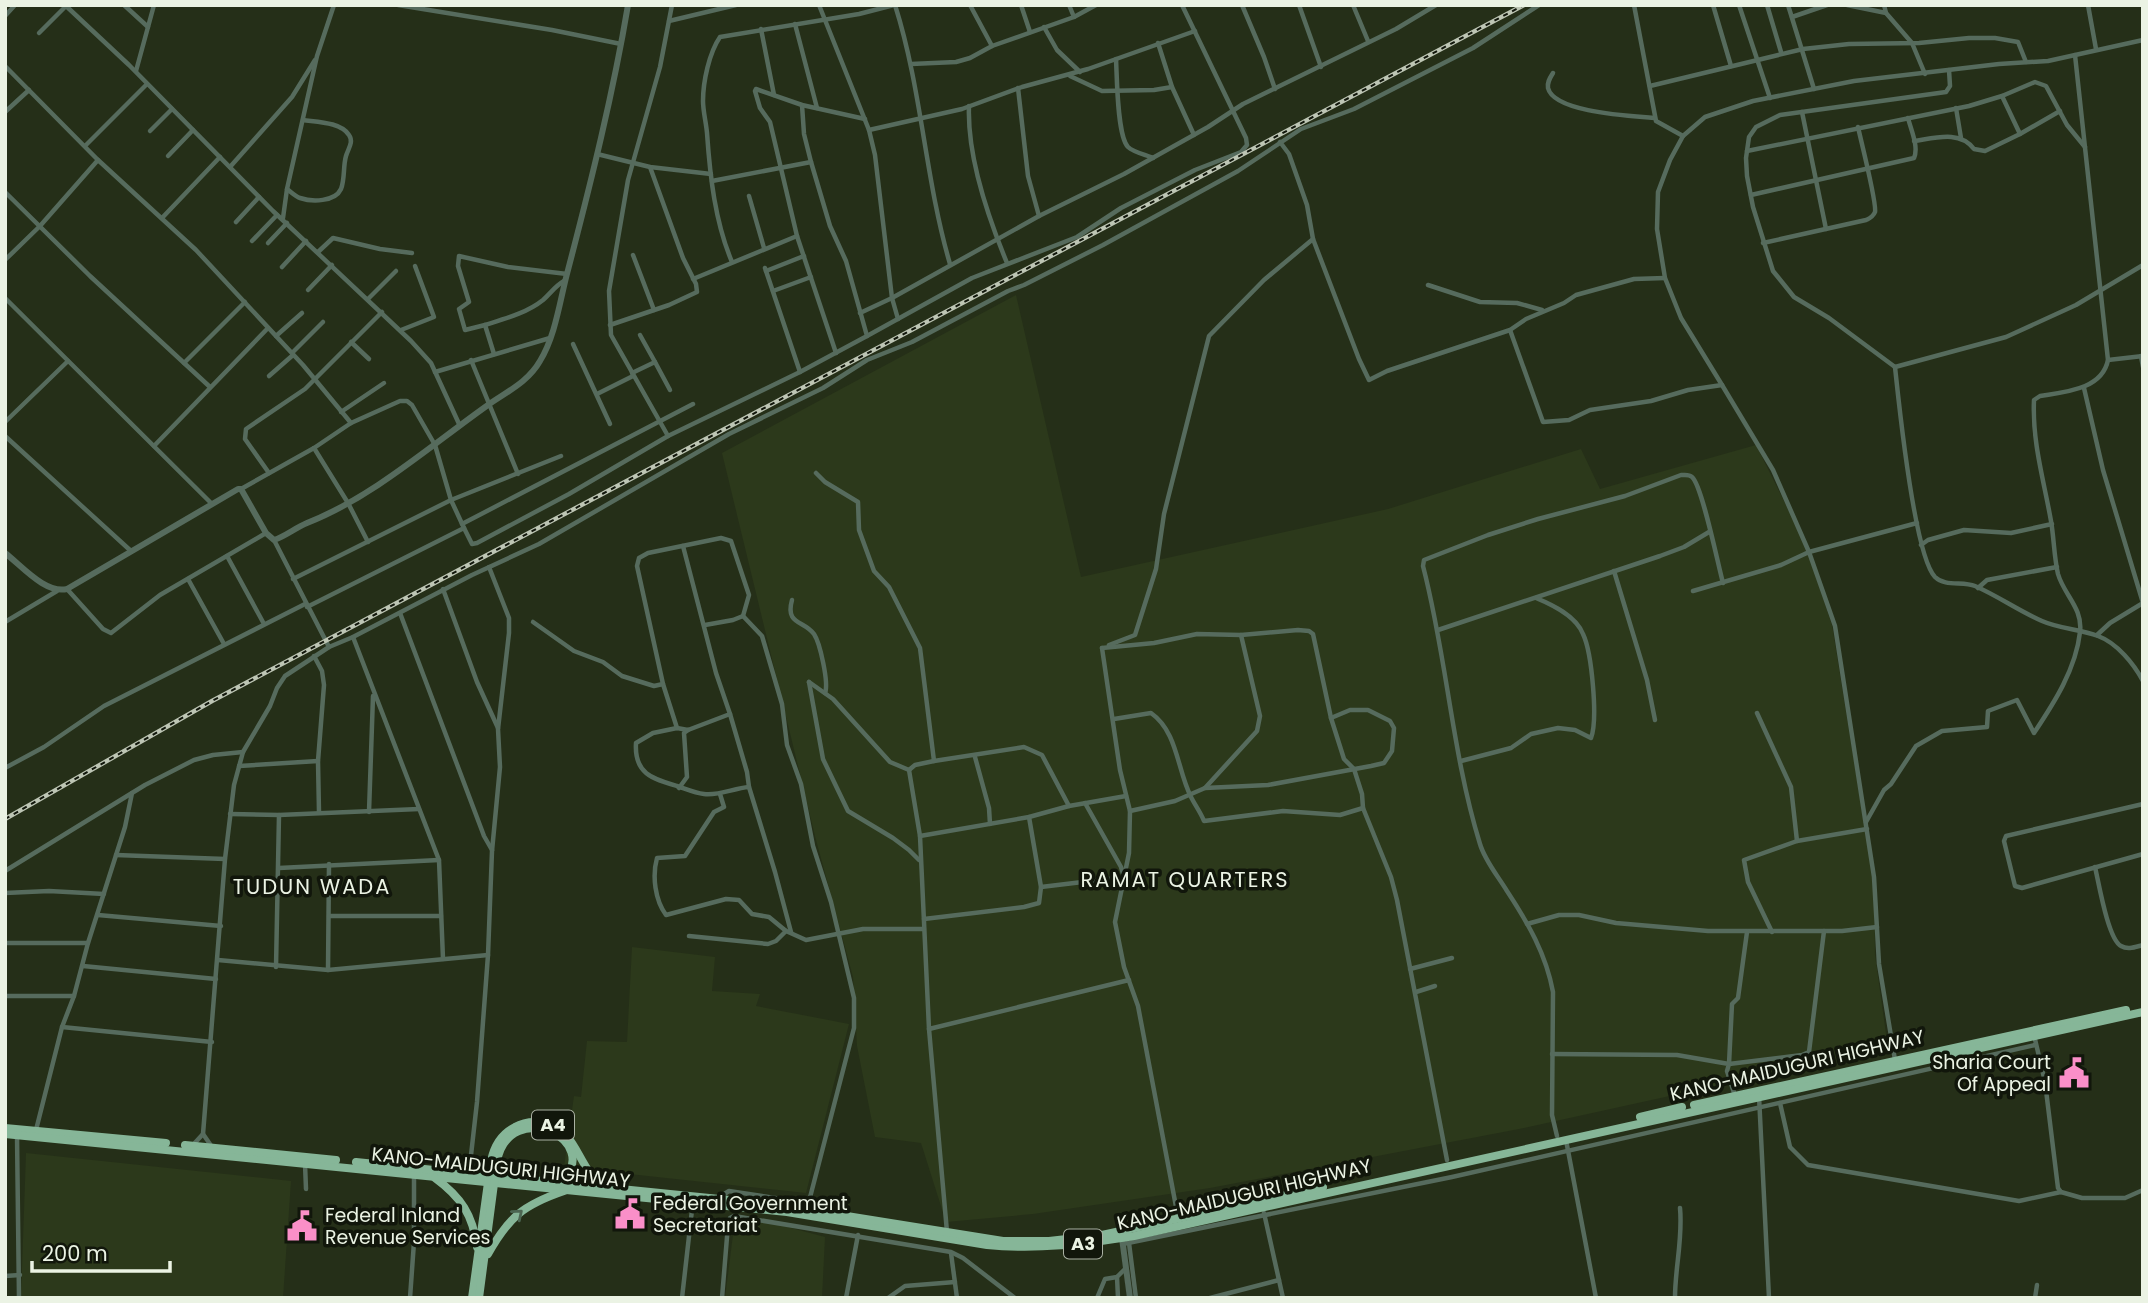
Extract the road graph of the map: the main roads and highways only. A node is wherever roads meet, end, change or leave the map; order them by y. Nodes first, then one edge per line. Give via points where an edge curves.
1 (2143, 1006) edge
2 (2143, 1012) edge
3 (1895, 1063) junction
4 (5, 1128) edge
5 (5, 1133) edge
6 (494, 1161) junction
7 (432, 1176) junction
8 (561, 1183) junction
9 (607, 1187) junction
10 (568, 1190) junction
11 (694, 1200) junction
12 (482, 1260) junction
13 (472, 1298) edge
14 (480, 1298) edge

1 - 3 highway, KANO-MAIDUGURI HIGHWAY / A3
2 - 3 highway, KANO-MAIDUGURI HIGHWAY / A3
3 - 11 highway, KANO-MAIDUGURI HIGHWAY / A3 via 1119,1232 1049,1241 947,1233 807,1206
3 - 11 highway, KANO-MAIDUGURI HIGHWAY / A3 via 1125,1242 1004,1247
4 - 8 highway, KANO-MAIDUGURI HIGHWAY / A3
5 - 7 highway, KANO-MAIDUGURI HIGHWAY / A3
6 - 8 highway, A4 via 516,1132 550,1131 564,1140 572,1154 572,1169
6 - 9 highway, A4 via 498,1141 509,1130 526,1122 542,1122 567,1136 588,1172
6 - 12 highway, A4
7 - 10 highway, KANO-MAIDUGURI HIGHWAY / A3
7 - 12 highway via 466,1207
8 - 9 highway, KANO-MAIDUGURI HIGHWAY / A3
9 - 11 highway, KANO-MAIDUGURI HIGHWAY / A3
10 - 11 highway, KANO-MAIDUGURI HIGHWAY / A3
12 -> 10 highway via 515,1215
12 - 13 highway, A4
12 - 14 highway, A4

